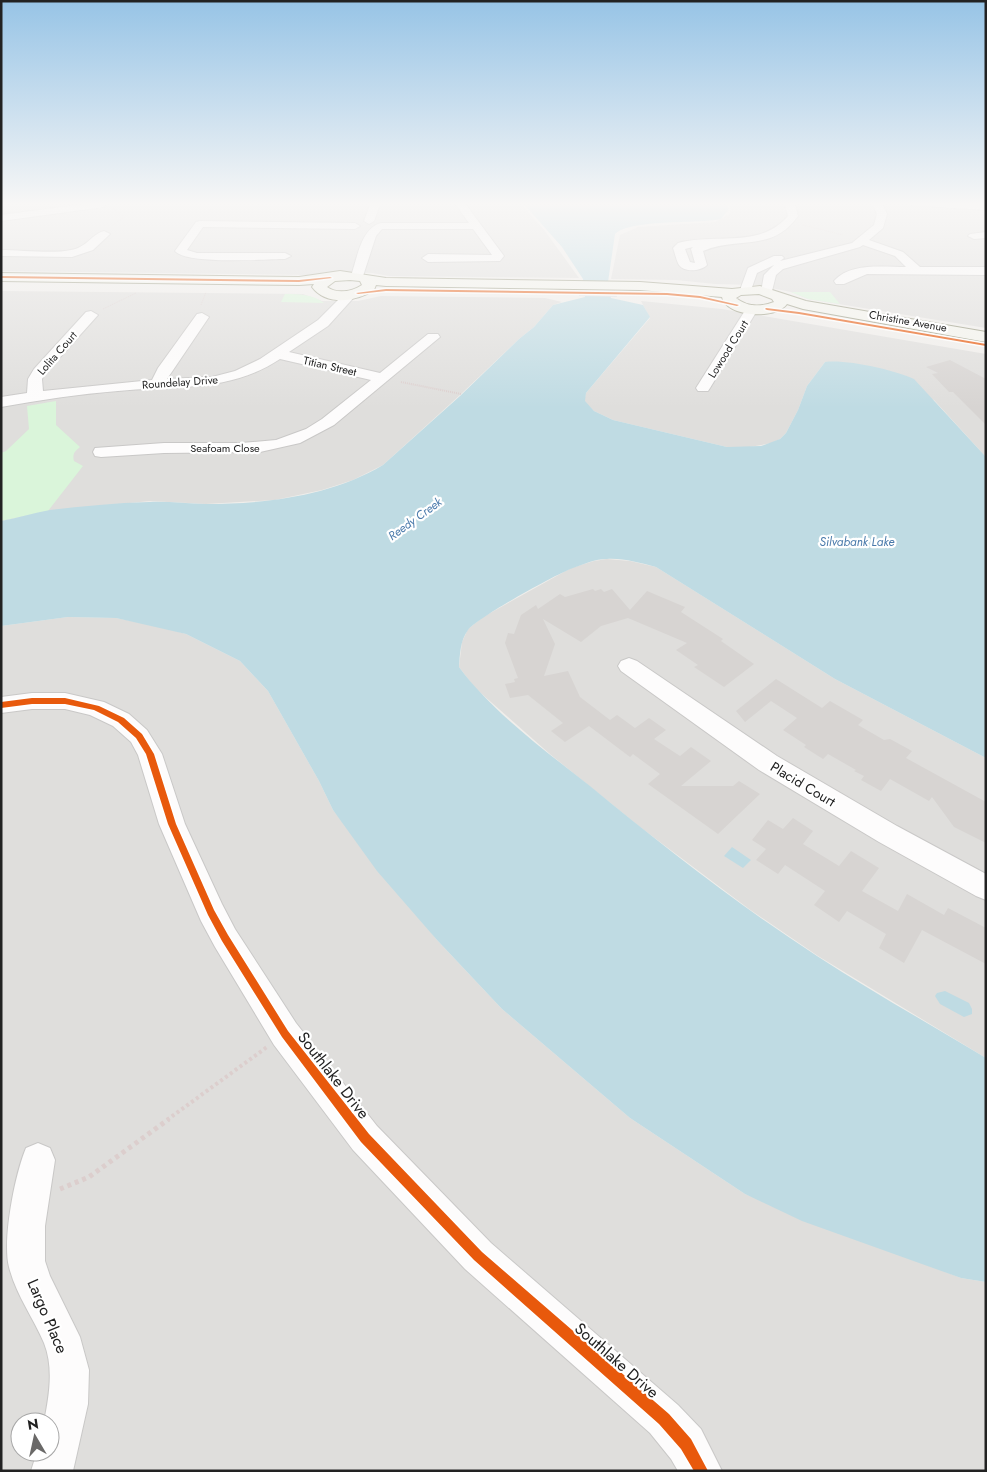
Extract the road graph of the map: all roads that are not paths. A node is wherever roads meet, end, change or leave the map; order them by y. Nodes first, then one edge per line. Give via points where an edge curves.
1 (362, 271) edge
2 (753, 271) edge
3 (772, 271) edge
4 (864, 271) edge
5 (965, 271) edge
6 (986, 271) edge
7 (338, 274) junction
8 (1, 277) edge
9 (360, 277) junction
10 (840, 281) dead end
11 (1, 285) edge
12 (578, 288) junction
13 (326, 293) junction
14 (354, 294) junction
15 (772, 294) junction
16 (738, 296) junction
17 (337, 307) junction
18 (759, 309) junction
19 (91, 315) road end
20 (202, 317) dead end
21 (433, 337) dead end
22 (986, 337) edge
23 (986, 345) edge
24 (278, 354) junction
25 (383, 378) junction
26 (158, 384) junction
27 (703, 388) dead end
28 (35, 396) junction
29 (1, 402) edge
30 (101, 452) dead end
31 (630, 666) dead end
32 (1, 705) edge
33 (986, 888) edge
34 (38, 1160) dead end
35 (52, 1471) edge
36 (700, 1471) edge

1 - 9 street
2 - 16 street
3 - 15 street via 768,276
4 - 10 street
5 - 6 street
7 - 8 main road via 292,281
7 - 9 main road
7 - 13 main road via 320,284 320,290
9 - 12 main road via 399,283
9 - 14 main road via 369,281 369,287
11 - 13 main road via 300,289
12 - 14 main road via 386,290
12 - 16 main road
13 - 14 main road
13 - 17 street
14 - 17 street, Roundelay Drive
15 - 16 main road, Christine Avenue
15 - 18 main road via 781,302 779,305
15 - 22 main road, Christine Avenue via 803,305
16 - 18 main road, Christine Avenue
17 - 24 street, Roundelay Drive via 331,317
18 - 23 main road, Christine Avenue via 788,311
18 - 27 street, Lowood Court
19 - 28 street, Lolita Court via 39,372 35,379
20 - 26 street via 163,371
21 - 25 street, Seafoam Close
24 - 25 street, Titian Street
24 - 26 street, Roundelay Drive via 253,369 226,378
25 - 30 street, Seafoam Close via 317,430 284,443 248,449 163,448
26 - 28 street, Roundelay Drive
28 - 29 street, Roundelay Drive
31 - 33 street, Placid Court via 790,777
32 - 36 street, Southlake Drive via 32,700 64,701 96,708 120,720 139,736 150,754 172,824 211,912 285,1034 366,1138 478,1256 664,1419 686,1444
34 - 35 street, Largo Place via 26,1261 62,1340 70,1396

